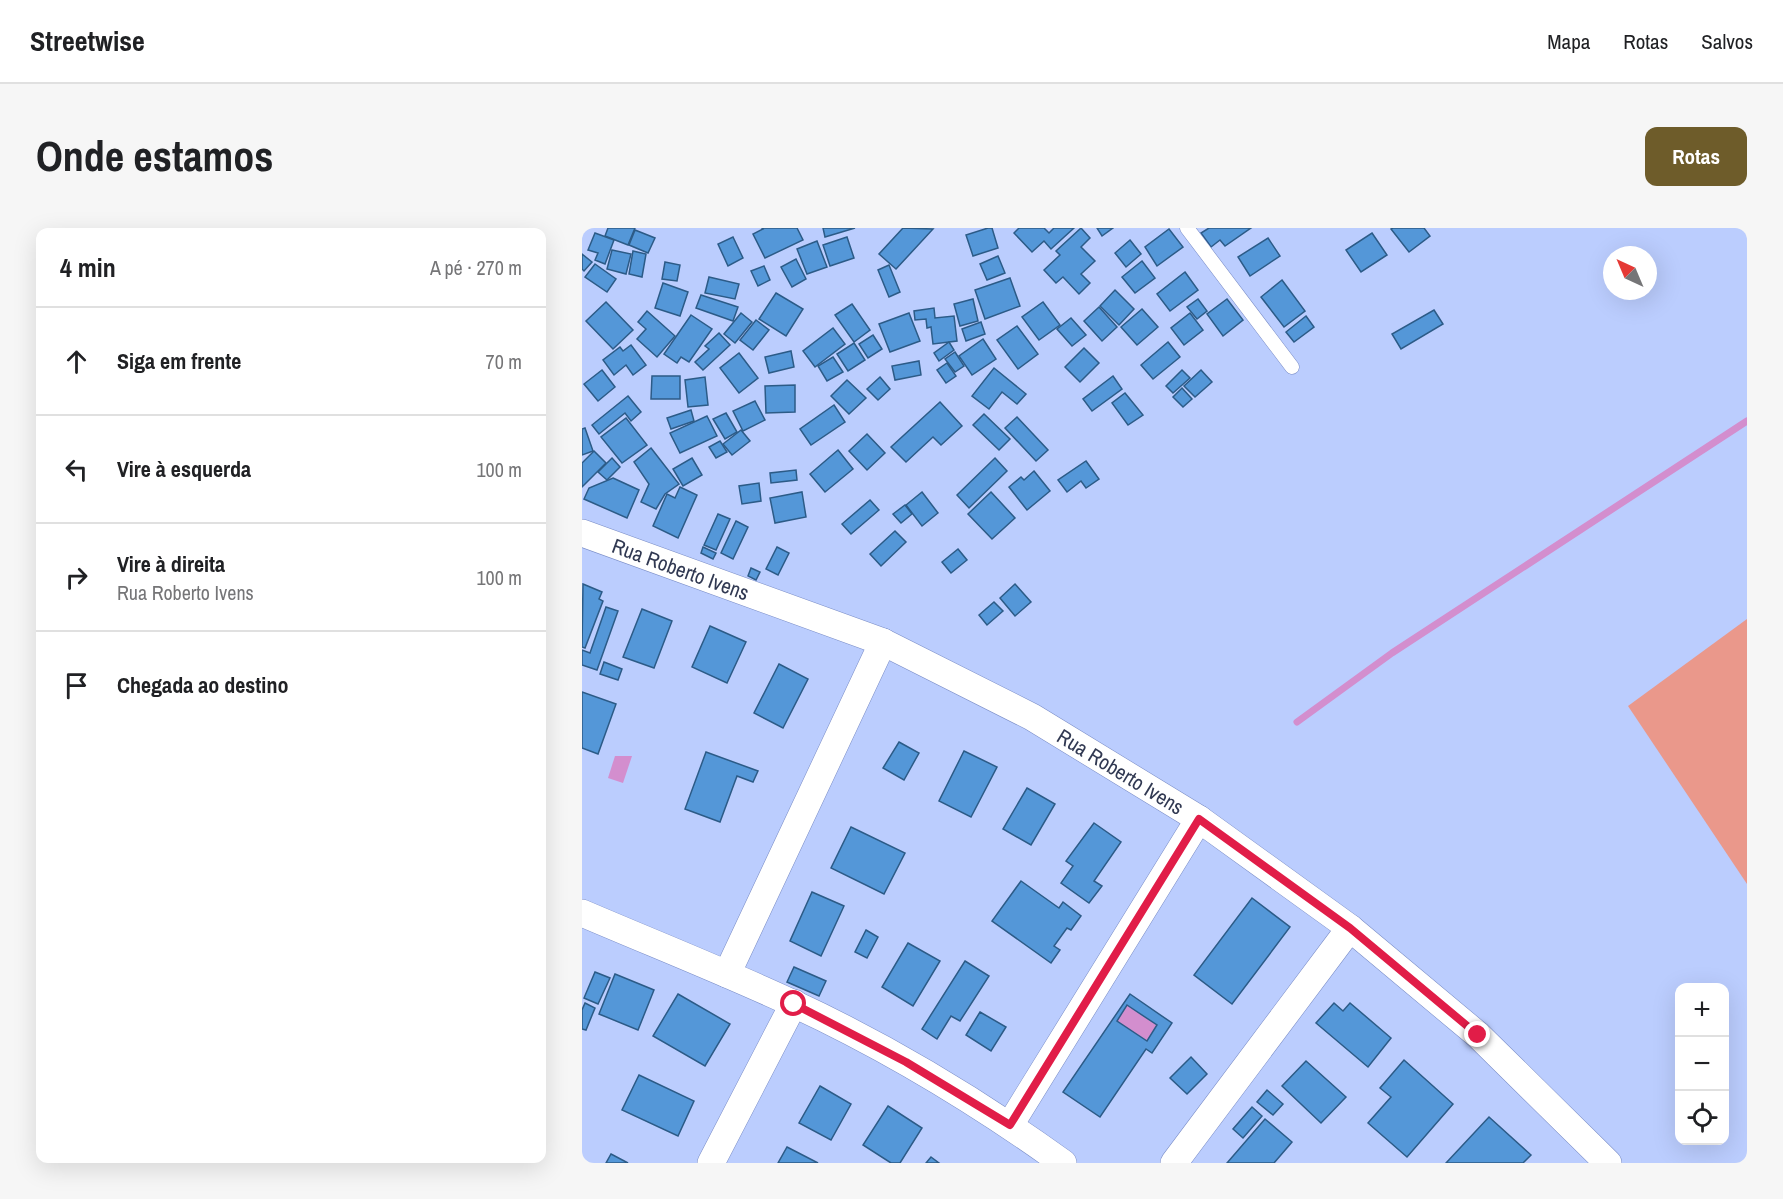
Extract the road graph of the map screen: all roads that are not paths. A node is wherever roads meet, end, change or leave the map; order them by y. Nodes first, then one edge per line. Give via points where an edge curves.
1 (1187, 228) edge
2 (1292, 367) dead end
3 (582, 533) edge
4 (883, 642) junction
5 (1199, 819) junction
6 (582, 914) edge
7 (1350, 928) junction
8 (727, 974) junction
9 (794, 1004) junction
10 (1010, 1125) junction
11 (711, 1163) edge
12 (1063, 1163) edge
13 (1174, 1163) edge
14 (1608, 1163) edge

1 - 2 lane
3 - 4 street, Rua Roberto Ivens
4 - 5 street, Rua Roberto Ivens via 1032,717
4 - 8 street
5 - 7 street, Rua Roberto Ivens
5 - 10 street
6 - 8 street
7 - 13 street
7 - 14 street, Rua Roberto Ivens via 1478,1035
8 - 9 street
9 - 10 street via 906,1062
9 - 11 street
10 - 12 street

